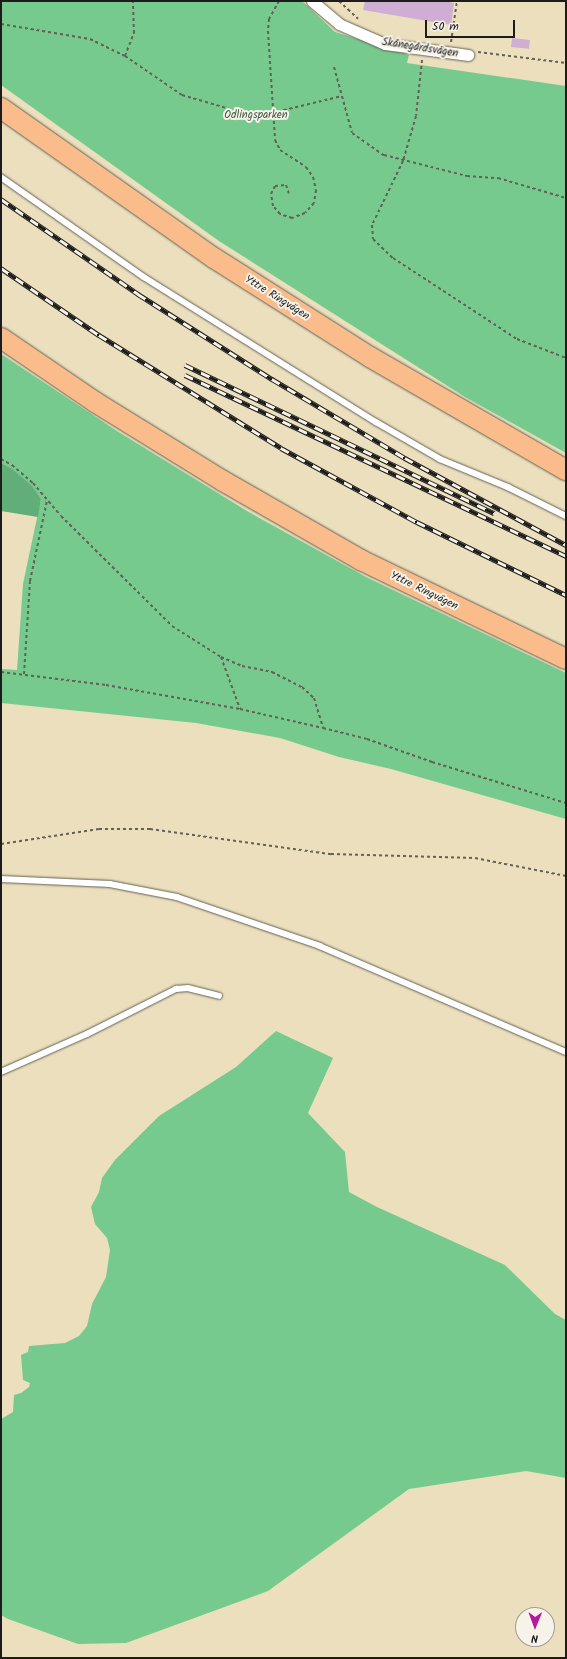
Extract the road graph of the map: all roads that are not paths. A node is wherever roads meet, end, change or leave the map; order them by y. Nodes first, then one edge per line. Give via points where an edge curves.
1 (312, 1) edge
2 (468, 56) dead end
3 (1, 108) edge
4 (1, 177) edge
5 (1, 338) edge
6 (566, 470) edge
7 (566, 516) edge
8 (566, 659) edge
9 (1, 879) edge
10 (219, 996) dead end
11 (566, 1052) edge
12 (1, 1072) edge

1 - 2 street, Skånegårdsvägen via 339,24 385,44
3 - 6 highway, Yttre Ringvägen via 220,262 370,357
4 - 7 lane via 144,277 376,422 440,459 508,487
5 - 8 highway, Yttre Ringvägen via 129,423 223,481 361,560
9 - 11 lane via 110,884 178,897 320,946
10 - 12 lane via 188,988 176,989 87,1034

